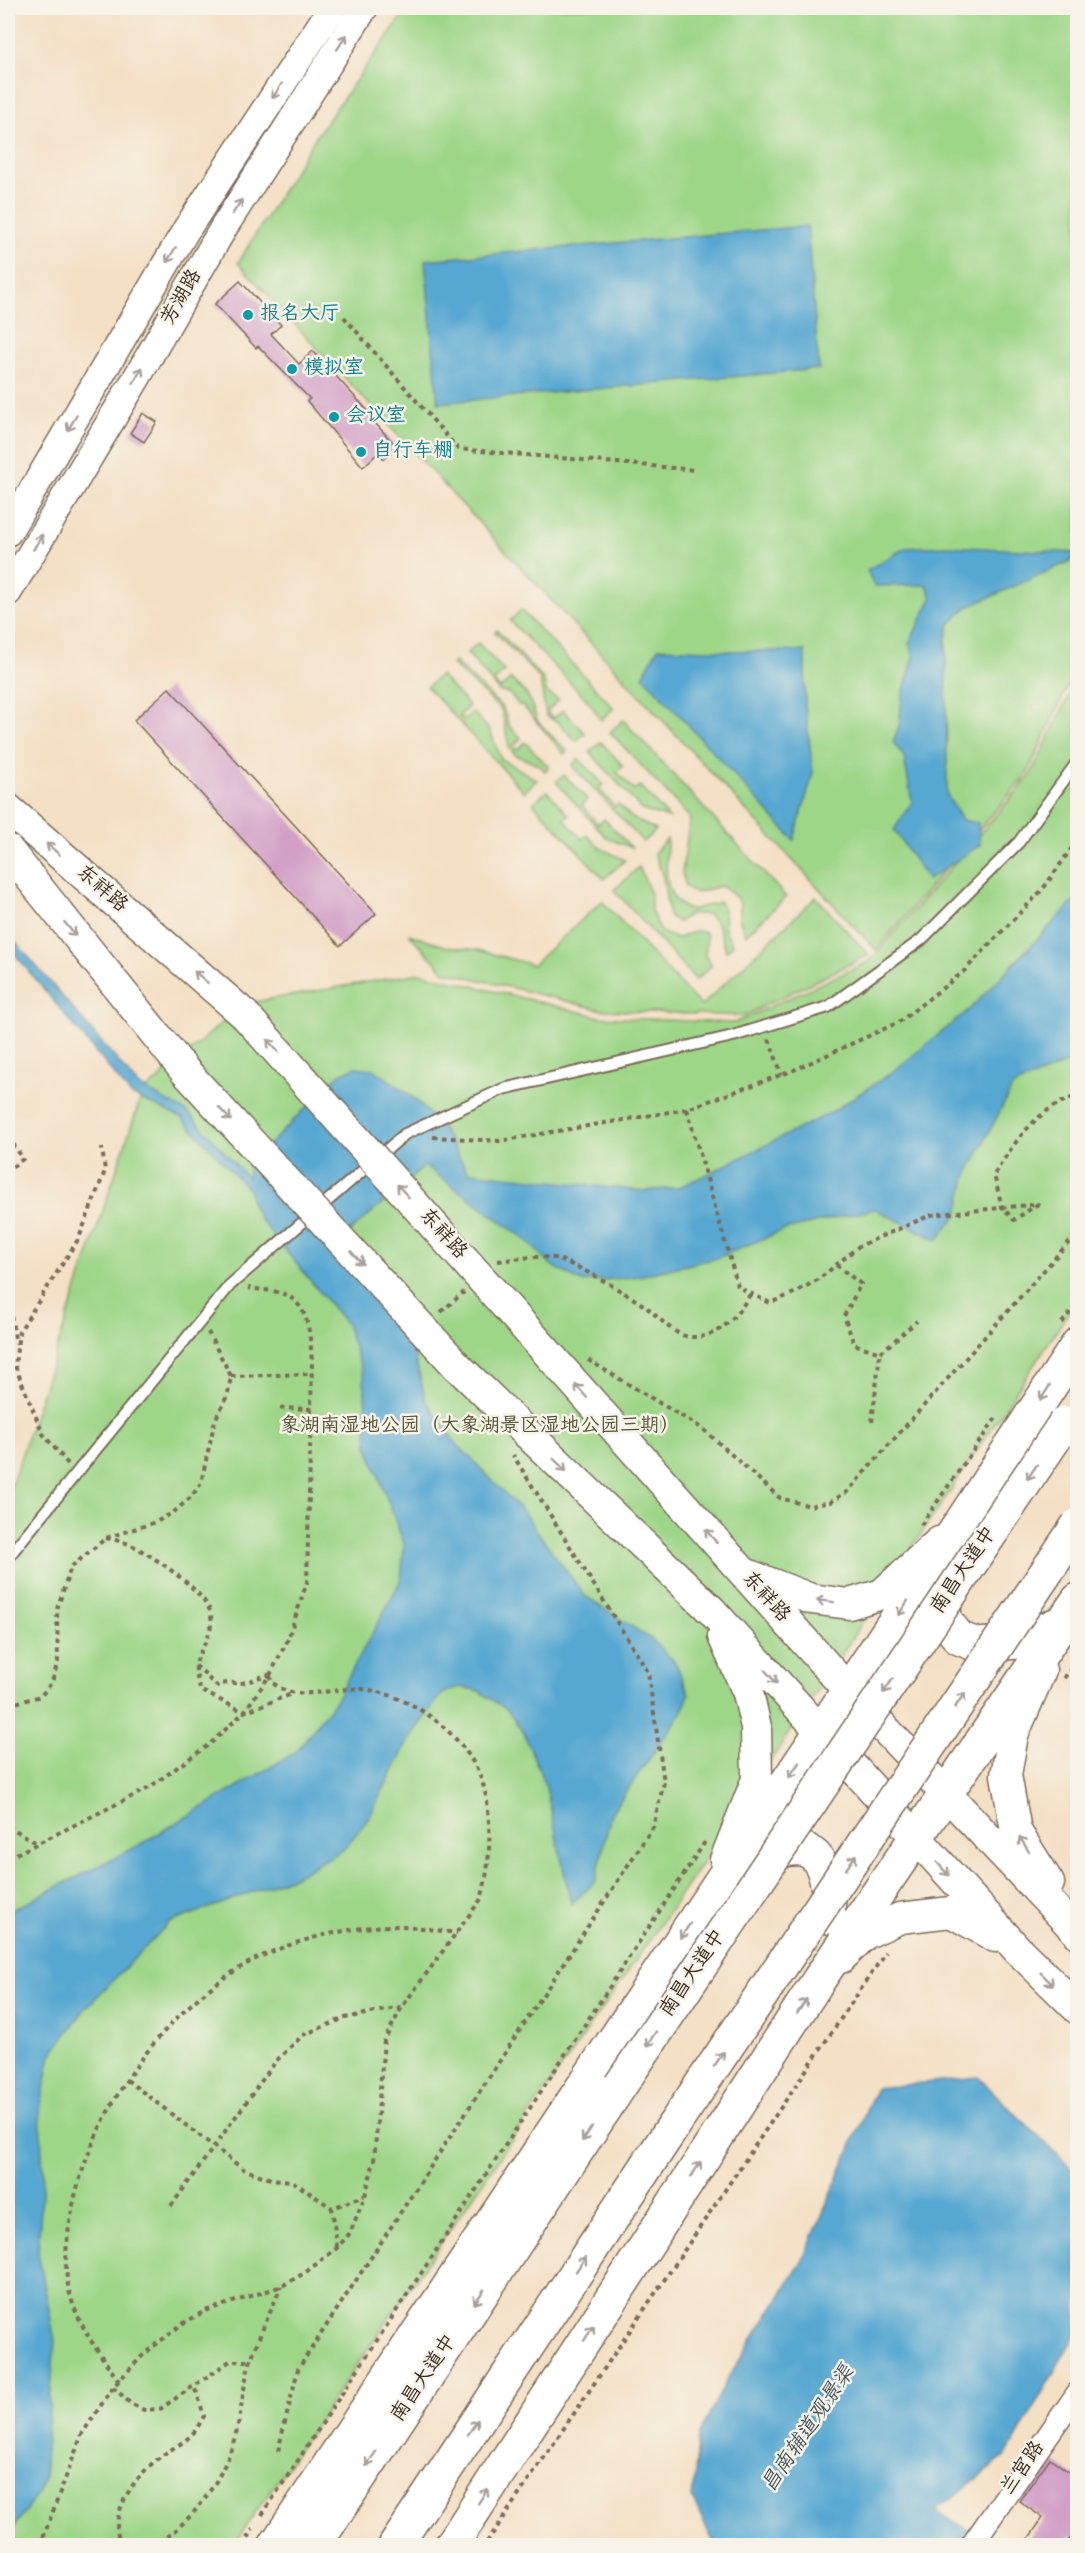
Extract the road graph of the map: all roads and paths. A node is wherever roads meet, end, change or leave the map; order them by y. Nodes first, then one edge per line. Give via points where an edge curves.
1 (332, 8) edge
2 (364, 8) edge
3 (344, 317) dead end
4 (696, 470) dead end
5 (8, 532) edge
6 (8, 592) edge
7 (1077, 760) edge
8 (8, 809) edge
9 (1077, 838) edge
10 (8, 850) edge
11 (764, 1027) junction
12 (782, 1075) junction
13 (1077, 1096) edge
14 (687, 1109) junction
15 (8, 1136) edge
16 (402, 1136) junction
17 (102, 1148) dead end
18 (8, 1170) edge
19 (1002, 1207) junction
20 (1077, 1232) edge
21 (836, 1265) junction
22 (489, 1269) dead end
23 (230, 1285) junction
24 (465, 1290) dead end
25 (751, 1293) junction
26 (8, 1298) edge
27 (1077, 1302) edge
28 (441, 1312) dead end
29 (201, 1320) junction
30 (916, 1321) dead end
31 (1067, 1337) edge
32 (17, 1350) junction
33 (880, 1353) junction
34 (582, 1356) dead end
35 (8, 1362) edge
36 (15, 1366) junction
37 (312, 1374) junction
38 (231, 1376) junction
39 (280, 1408) dead end
40 (1003, 1408) dead end
41 (311, 1409) junction
42 (1071, 1414) edge
43 (872, 1422) dead end
44 (512, 1455) dead end
45 (76, 1473) junction
46 (960, 1524) junction
47 (1077, 1525) edge
48 (915, 1533) dead end
49 (106, 1538) junction
50 (8, 1557) edge
51 (741, 1572) junction
52 (712, 1611) junction
53 (1070, 1611) edge
54 (195, 1666) junction
55 (270, 1675) junction
56 (848, 1690) junction
57 (292, 1694) junction
58 (8, 1705) edge
59 (244, 1712) junction
60 (819, 1732) junction
61 (946, 1793) junction
62 (8, 1826) edge
63 (711, 1833) dead end
64 (915, 1838) junction
65 (36, 1843) junction
66 (8, 1858) edge
67 (715, 1886) junction
68 (1077, 1931) edge
69 (458, 1933) junction
70 (893, 1948) dead end
71 (1016, 1948) junction
72 (820, 1978) junction
73 (402, 2007) junction
74 (1077, 2009) edge
75 (127, 2080) junction
76 (214, 2146) junction
77 (365, 2196) junction
78 (171, 2206) dead end
79 (332, 2208) junction
80 (337, 2248) junction
81 (282, 2286) junction
82 (250, 2361) junction
83 (119, 2381) junction
84 (192, 2386) junction
85 (113, 2387) junction
86 (1077, 2392) edge
87 (278, 2451) dead end
88 (261, 2516) dead end
89 (265, 2536) edge
90 (40, 2546) edge
91 (121, 2546) edge
92 (151, 2546) edge
93 (242, 2546) edge
94 (314, 2546) edge
95 (394, 2546) edge
96 (451, 2546) edge
97 (485, 2546) edge
98 (971, 2546) edge

1 -> 5 street, 芳湖路 via 186,230
6 -> 2 street, 芳湖路 via 224,227
3 - 4 path via 458,449
7 - 11 lane via 1019,842 921,940 828,1007
51 -> 8 main road, 东祥路, bridge via 245,1015
9 - 12 path via 1043,889 963,972 899,1022
10 -> 52 main road, bridge via 185,1071 457,1366
11 - 12 path
11 - 16 lane via 502,1089
12 - 14 path
13 - 19 path via 1061,1100 1042,1114 1012,1145 994,1175
14 - 16 path via 500,1141
14 - 25 path via 738,1287
15 - 18 path via 23,1159
16 - 23 lane
17 - 32 path via 105,1171 79,1238 19,1332
19 - 19 path via 1029,1205 1038,1204 1014,1220
19 - 21 path via 931,1215 859,1246
20 - 34 path via 848,1492 830,1502 810,1506 780,1498 703,1429
21 - 25 path via 795,1293 770,1303
21 - 33 path via 861,1284 843,1316 854,1344
22 - 25 path via 497,1261 555,1258 691,1337 711,1334 735,1318
23 - 29 lane
23 - 37 path via 286,1295 305,1312
24 - 28 path
26 - 32 path
27 - 31 path
29 - 38 path
29 - 45 lane
30 - 33 path
31 -> 46 highway
32 - 36 path
33 - 43 path
35 - 36 path
36 - 45 path via 43,1434
37 - 38 path
37 - 41 path
38 - 49 path via 228,1394 215,1420 201,1483 192,1496 156,1522
39 - 41 path
40 - 48 path
41 - 55 path via 307,1582 288,1639
42 -> 94 highway, 南昌大道中, bridge
44 - 87 path via 648,1672 664,1782 653,1827 298,2369
45 - 50 lane
46 -> 51 main road via 882,1594 849,1604 811,1599
46 - 53 highway via 943,1592 945,1620 959,1638 977,1645 1018,1642
46 -> 56 highway
95 -> 47 highway, bridge
49 - 54 path via 146,1554 200,1595 212,1614 209,1637
49 - 58 path via 71,1567 63,1587 57,1609 58,1661 52,1682 41,1696
51 - 56 main road, 东祥路
52 -> 60 main road
52 - 67 main road via 748,1693 756,1727 757,1779
53 - 61 highway
68 -> 53 main road via 1016,1831 1006,1775 1012,1735
54 - 55 path via 217,1686
54 - 59 path via 200,1690
55 - 57 path via 279,1690
55 - 59 path
56 - 60 highway
56 - 61 main road, 东祥路
57 - 59 path
57 - 69 path via 363,1689 387,1695 432,1718 463,1749 482,1781 489,1848 481,1899
59 - 65 path via 211,1743 147,1789
60 - 64 main road
60 -> 67 highway
61 - 64 highway
61 - 68 main road, 东祥路
62 - 65 path
63 - 88 path
64 -> 71 main road
64 - 72 highway
65 - 66 path
67 - 72 highway via 761,1855 792,1848 808,1851 821,1865 830,1901
67 -> 89 highway
69 - 73 path
69 - 75 path via 403,1926 358,1929 310,1939 262,1956 223,1980 185,2011
70 - 97 path via 885,1953
71 - 72 main road via 951,1912 900,1918 865,1934
71 -> 74 main road
96 -> 72 highway
73 - 76 path via 345,2018 303,2035 276,2061
73 - 77 path via 384,2041 374,2161
75 - 76 path
75 - 83 path via 97,2130 74,2194 66,2247 69,2290 84,2331
76 - 78 path
76 - 79 path via 243,2169 271,2179 292,2181
77 - 79 path
77 - 80 path via 350,2233
79 - 80 path
80 - 81 path
81 - 82 path
81 - 83 path via 205,2311 182,2324 144,2354
82 - 84 path via 230,2361
82 - 92 path via 227,2460 200,2505
83 - 85 path
84 - 85 path via 160,2409 144,2410
84 - 91 path via 204,2416 193,2433 133,2485 122,2504 117,2528
85 - 90 path via 82,2434
86 - 98 street, 兰宫路
89 - 93 path

